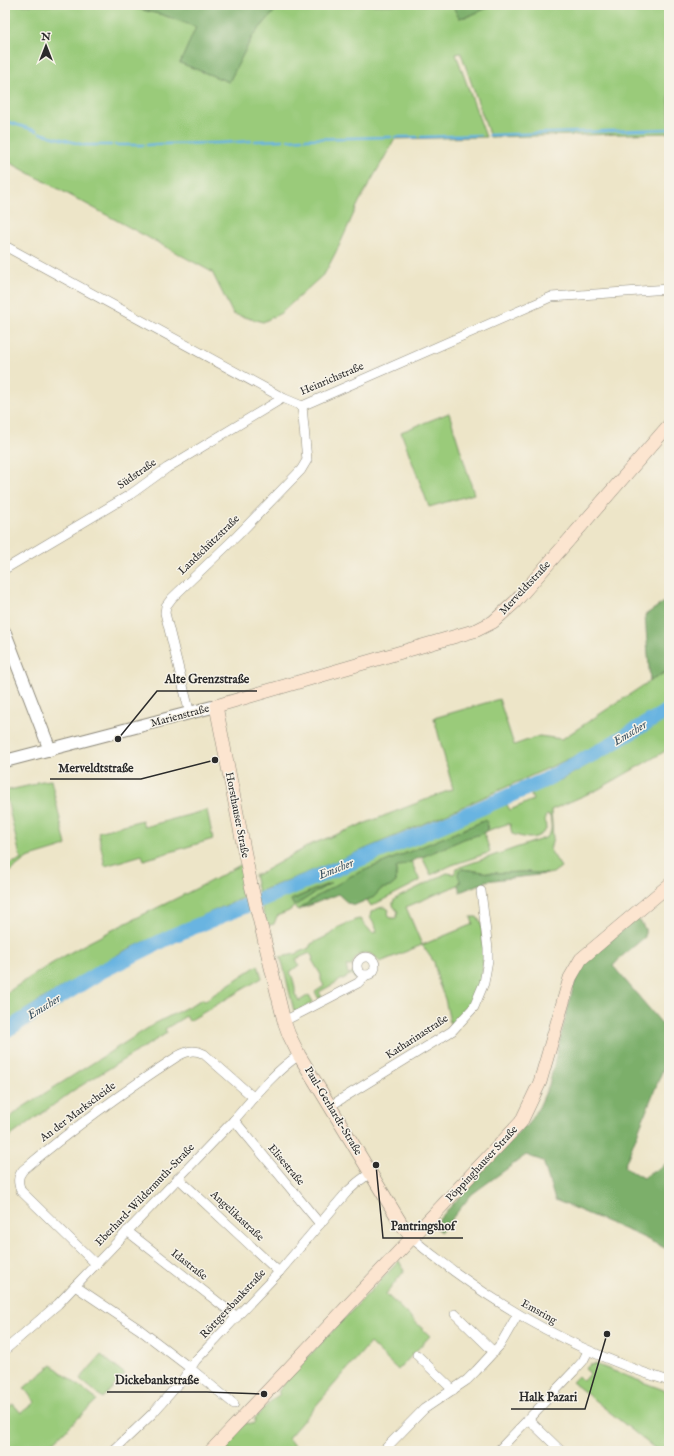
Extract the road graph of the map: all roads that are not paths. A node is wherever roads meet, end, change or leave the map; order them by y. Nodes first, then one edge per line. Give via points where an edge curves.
1 (5, 246) edge
2 (669, 289) edge
3 (283, 398) junction
4 (302, 406) junction
5 (669, 425) edge
6 (5, 569) edge
7 (5, 633) edge
8 (216, 706) junction
9 (190, 714) junction
10 (50, 750) junction
11 (5, 761) edge
12 (669, 885) edge
13 (480, 891) dead end
14 (255, 900) joint
15 (366, 975) dead end
16 (284, 1021) junction
17 (299, 1055) junction
18 (254, 1098) junction
19 (330, 1106) junction
20 (234, 1120) junction
21 (370, 1173) junction
22 (178, 1178) junction
23 (320, 1224) junction
24 (127, 1231) junction
25 (412, 1238) junction
26 (96, 1264) junction
27 (279, 1272) junction
28 (75, 1286) junction
29 (455, 1314) dead end
30 (518, 1314) junction
31 (237, 1318) junction
32 (5, 1350) edge
33 (588, 1351) junction
34 (494, 1352) junction
35 (417, 1354) dead end
36 (190, 1368) junction
37 (669, 1381) edge
38 (453, 1390) junction
39 (234, 1404) dead end
40 (528, 1420) junction
41 (113, 1451) edge
42 (211, 1451) edge
43 (383, 1451) edge
44 (498, 1451) edge
45 (561, 1451) edge

1 - 3 street, Heinrichstraße
2 - 4 street, Heinrichstraße via 551,298
3 - 4 street, Heinrichstraße
3 - 6 street, Südstraße via 167,468 131,494
4 - 9 street, Landschützstraße via 307,460 301,470 166,606 165,613
5 - 8 main road, Merveldtstraße via 516,602 493,622 436,643
7 - 10 street
8 - 9 street, Marienstraße
8 - 14 main road, Horsthauser Straße
9 - 10 street, Marienstraße
10 - 11 street, Marienstraße
12 - 25 main road, Pöppinghauser Straße via 581,959 570,978 540,1082 521,1122
13 - 19 street, Katharinastraße via 488,960 484,983 474,1007 452,1031
14 - 16 main road, Paul-Gerhardt-Straße
15 - 16 street via 358,983
16 - 17 main road, Paul-Gerhardt-Straße
17 - 18 street, Eberhard-Wildermuth-Straße via 287,1063
17 - 19 main road, Paul-Gerhardt-Straße
18 - 20 street, Eberhard-Wildermuth-Straße
18 - 26 street, An der Markscheide via 204,1054 191,1051 110,1102 23,1170 18,1180 22,1191
19 - 21 main road, Paul-Gerhardt-Straße
20 - 22 street, Eberhard-Wildermuth-Straße
20 - 23 street, Elisestraße
21 - 23 street, Röttgersbankstraße via 347,1192
21 - 25 main road, Paul-Gerhardt-Straße
22 - 24 street, Eberhard-Wildermuth-Straße
22 - 27 street, Angelikastraße
23 - 27 street, Röttgersbankstraße
24 - 26 street, Eberhard-Wildermuth-Straße
24 - 31 street, Idastraße
25 - 30 street, Emsring via 470,1283
25 - 42 main road, Pöppinghauser Straße
26 - 28 street, Eberhard-Wildermuth-Straße
27 - 31 street, Röttgersbankstraße
28 - 32 street, Eberhard-Wildermuth-Straße
28 - 36 street
29 - 34 street
30 - 33 street, Emsring
30 - 34 street
31 - 36 street, Röttgersbankstraße
33 - 37 street, Emsring
33 - 40 street via 574,1372
34 - 38 street via 467,1380
35 - 38 street
36 - 39 street
36 - 41 street, Röttgersbankstraße via 152,1414
38 - 43 street via 418,1415
40 - 44 street
40 - 45 street

